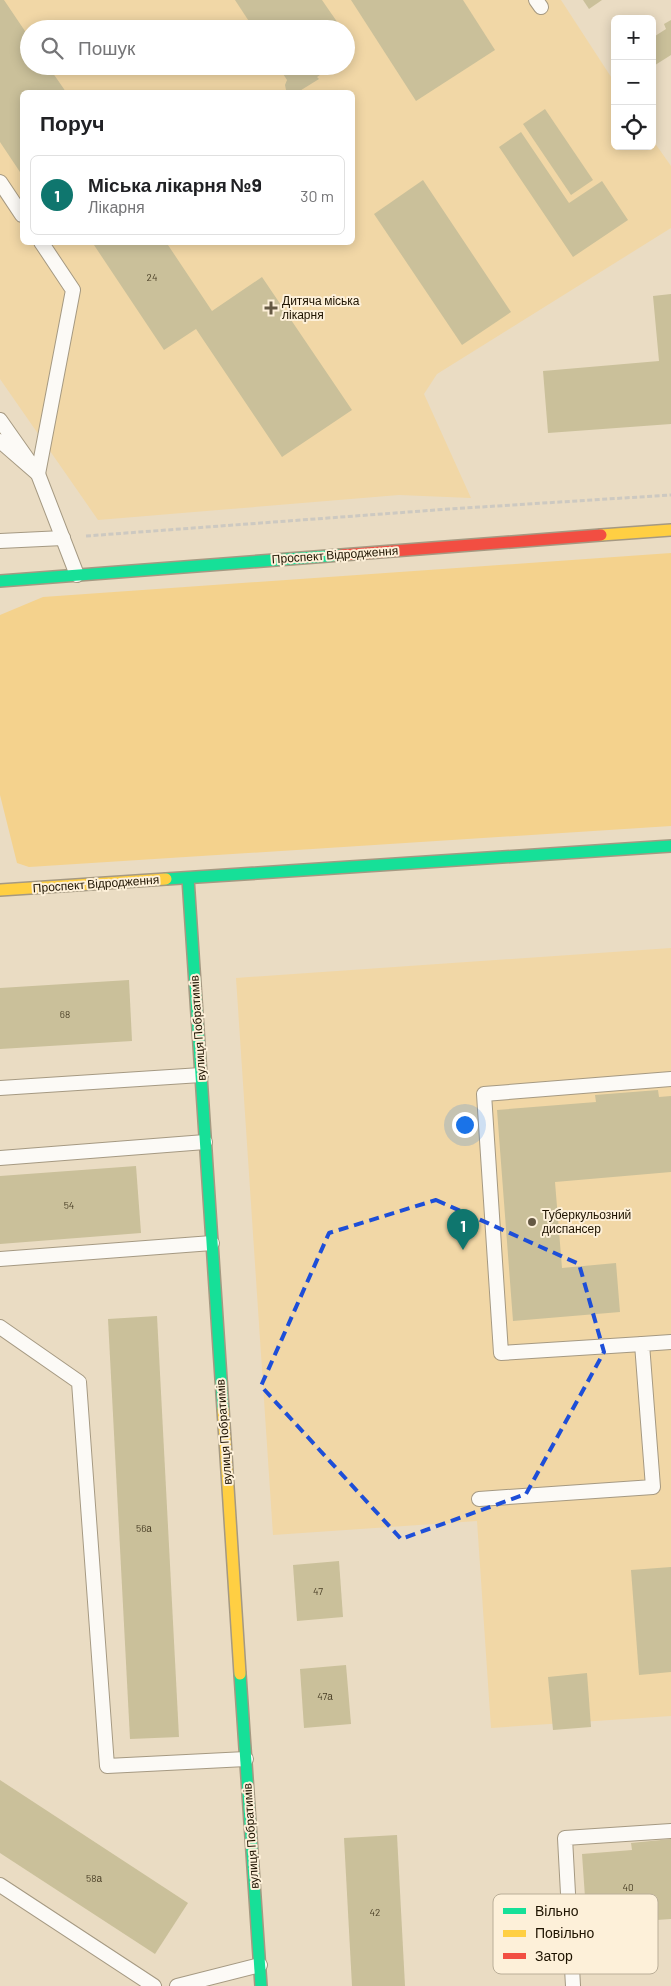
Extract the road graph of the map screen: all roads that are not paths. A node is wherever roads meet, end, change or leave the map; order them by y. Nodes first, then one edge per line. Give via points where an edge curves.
1 (0, 182) edge
2 (20, 212) edge
3 (43, 245) edge
4 (0, 420) edge
5 (0, 441) edge
6 (38, 474) junction
7 (671, 530) edge
8 (63, 538) junction
9 (0, 541) edge
10 (77, 575) junction
11 (0, 581) edge
12 (671, 846) edge
13 (188, 878) junction
14 (0, 890) edge
15 (201, 1075) junction
16 (671, 1079) edge
17 (0, 1088) edge
18 (205, 1142) junction
19 (0, 1158) edge
20 (212, 1243) junction
21 (0, 1259) edge
22 (0, 1327) edge
23 (671, 1342) edge
24 (642, 1344) junction
25 (479, 1499) dead end
26 (246, 1759) junction
27 (671, 1831) edge
28 (0, 1885) edge
29 (568, 1894) edge
30 (260, 1964) junction
31 (154, 1986) edge
32 (177, 1986) edge
33 (262, 1986) edge

1 - 2 lane
3 - 6 lane via 73,290
4 - 6 lane
5 - 6 lane
6 - 8 lane
7 - 10 main road, Проспект Відродження
8 - 9 lane
8 - 10 lane
10 - 11 main road, Проспект Відродження
12 - 13 main road, Проспект Відродження
13 - 14 main road, Проспект Відродження
13 - 15 main road, вулиця Побратимів
15 - 17 lane
15 - 18 main road, вулиця Побратимів
16 - 24 lane via 484,1094 502,1353
18 - 19 lane
18 - 20 main road, вулиця Побратимів
20 - 21 lane
20 - 26 main road, вулиця Побратимів
22 - 26 lane via 79,1382 107,1766
23 - 24 lane
24 - 25 lane via 653,1487
26 - 30 main road, вулиця Побратимів
27 - 29 lane via 565,1838
28 - 31 lane
30 - 32 lane
30 - 33 main road, вулиця Побратимів

